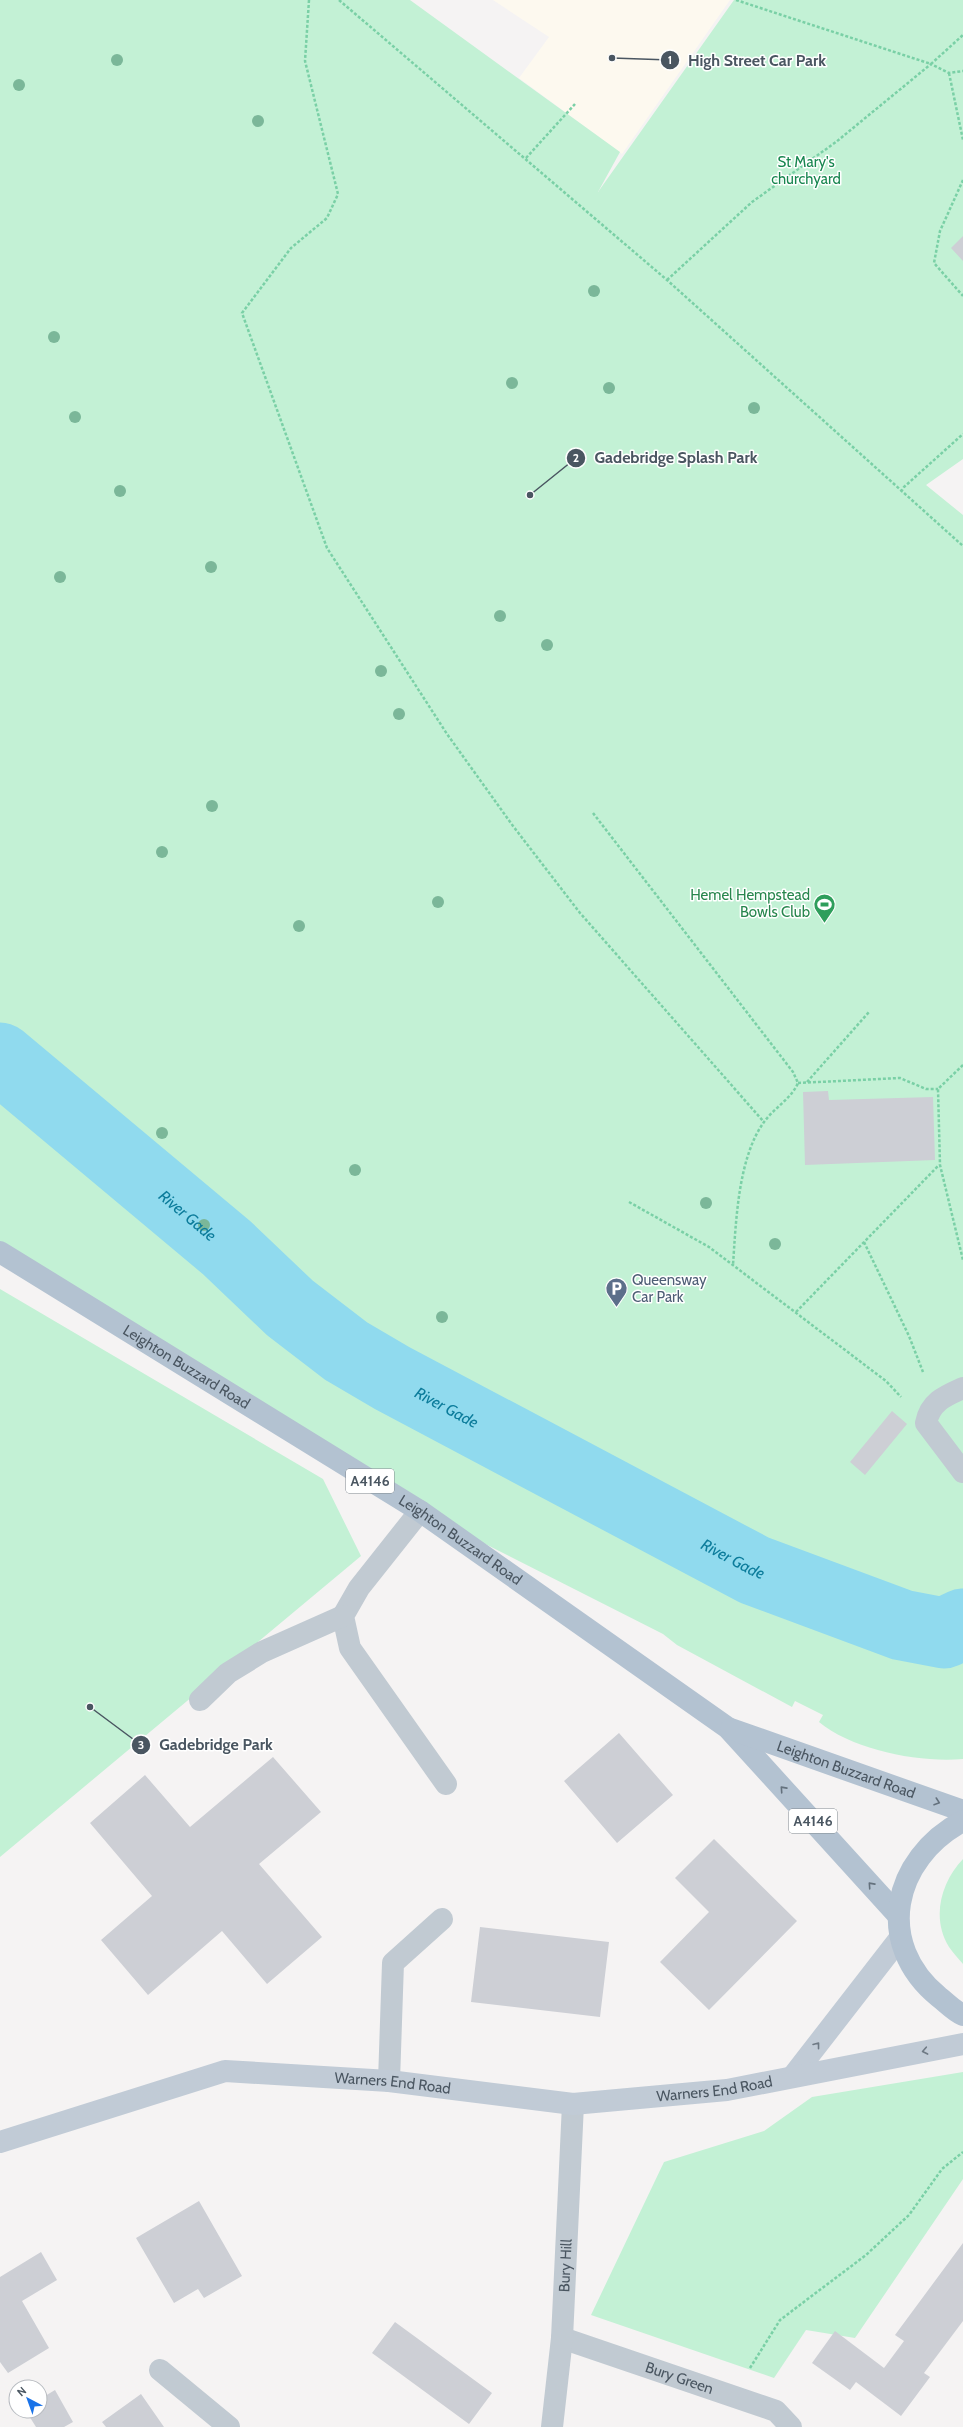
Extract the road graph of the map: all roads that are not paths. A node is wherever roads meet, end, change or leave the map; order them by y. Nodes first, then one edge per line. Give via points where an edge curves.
1 (0, 1252) edge
2 (963, 1388) edge
3 (963, 1472) edge
4 (420, 1512) junction
5 (343, 1616) junction
6 (200, 1700) dead end
7 (728, 1728) junction
8 (446, 1784) dead end
9 (963, 1811) edge
10 (963, 1820) edge
11 (897, 1914) junction
12 (442, 1919) dead end
13 (900, 1938) junction
14 (963, 2015) edge
15 (963, 2044) edge
16 (793, 2076) junction
17 (389, 2081) junction
18 (573, 2104) junction
19 (0, 2142) edge
20 (562, 2338) junction
21 (160, 2370) dead end
22 (229, 2427) edge
23 (552, 2427) edge
24 (790, 2427) edge

1 - 4 main road, Leighton Buzzard Road / A4146
2 - 3 street via 944,1396 931,1413
4 - 5 street via 359,1588
4 - 7 main road, Leighton Buzzard Road / A4146
5 - 6 street via 262,1652 228,1673
5 - 8 street via 350,1648
7 -> 9 main road, Leighton Buzzard Road / A4146
11 -> 7 main road, Leighton Buzzard Road / A4146
10 - 11 main road via 948,1830 918,1859 904,1882
11 - 13 main road
12 - 17 street via 393,1963
13 - 14 main road via 907,1959 928,1988
16 -> 13 street, Warners End Road
15 -> 16 street, Warners End Road
16 - 18 street, Warners End Road via 727,2090
17 - 18 street, Warners End Road
17 - 19 street, Warners End Road via 225,2071
18 - 20 street, Bury Hill
20 - 23 street, Bury Hill
20 - 24 street, Bury Green via 776,2411
21 - 22 street

